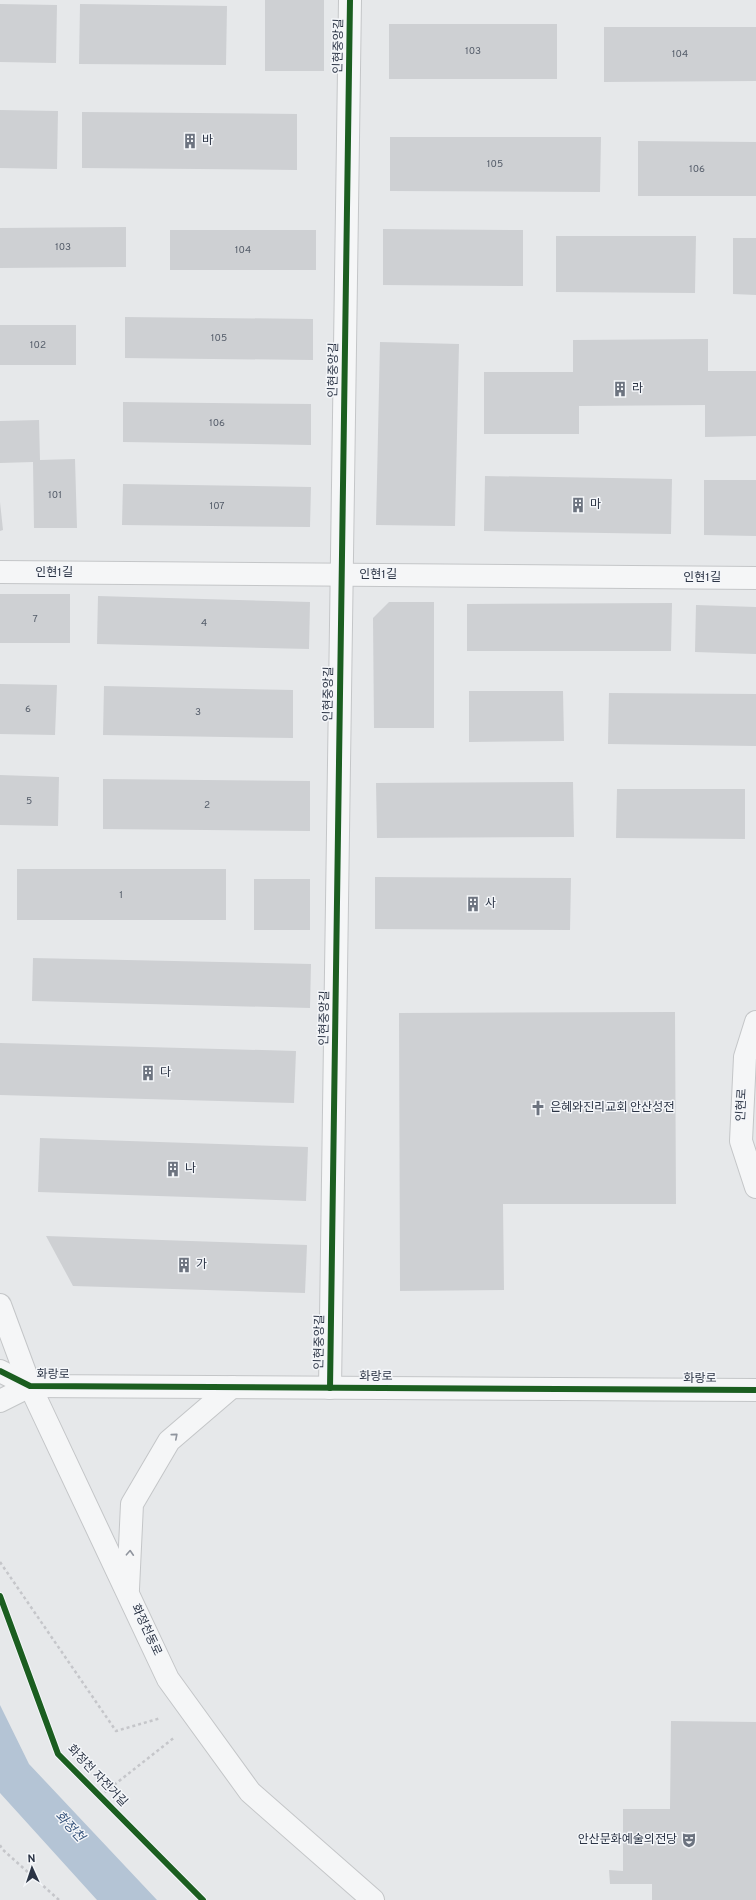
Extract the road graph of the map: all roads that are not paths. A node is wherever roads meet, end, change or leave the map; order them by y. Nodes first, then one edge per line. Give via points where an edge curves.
1 (350, 0) edge
2 (0, 572) edge
3 (342, 575) junction
4 (756, 578) edge
5 (756, 1022) edge
6 (756, 1187) edge
7 (0, 1305) edge
8 (0, 1371) edge
9 (30, 1386) junction
10 (232, 1387) junction
11 (330, 1388) junction
12 (756, 1390) edge
13 (0, 1401) edge
14 (128, 1592) junction
15 (372, 1900) edge

1 - 3 street, 인현중앙길
2 - 3 street, 인현1길
3 - 4 street, 인현1길
3 - 11 street, 인현중앙길
5 - 6 street, 인현로 via 744,1057 741,1141
7 - 9 street, 화정천동로
8 - 9 street, 화랑로
9 - 10 street, 화랑로
9 - 13 street, 화랑로
9 - 14 street, 화정천동로
10 - 11 street, 화랑로
14 -> 10 street via 132,1504 169,1441
11 - 12 street, 화랑로
14 - 15 street, 화정천동로 via 168,1679 250,1792

